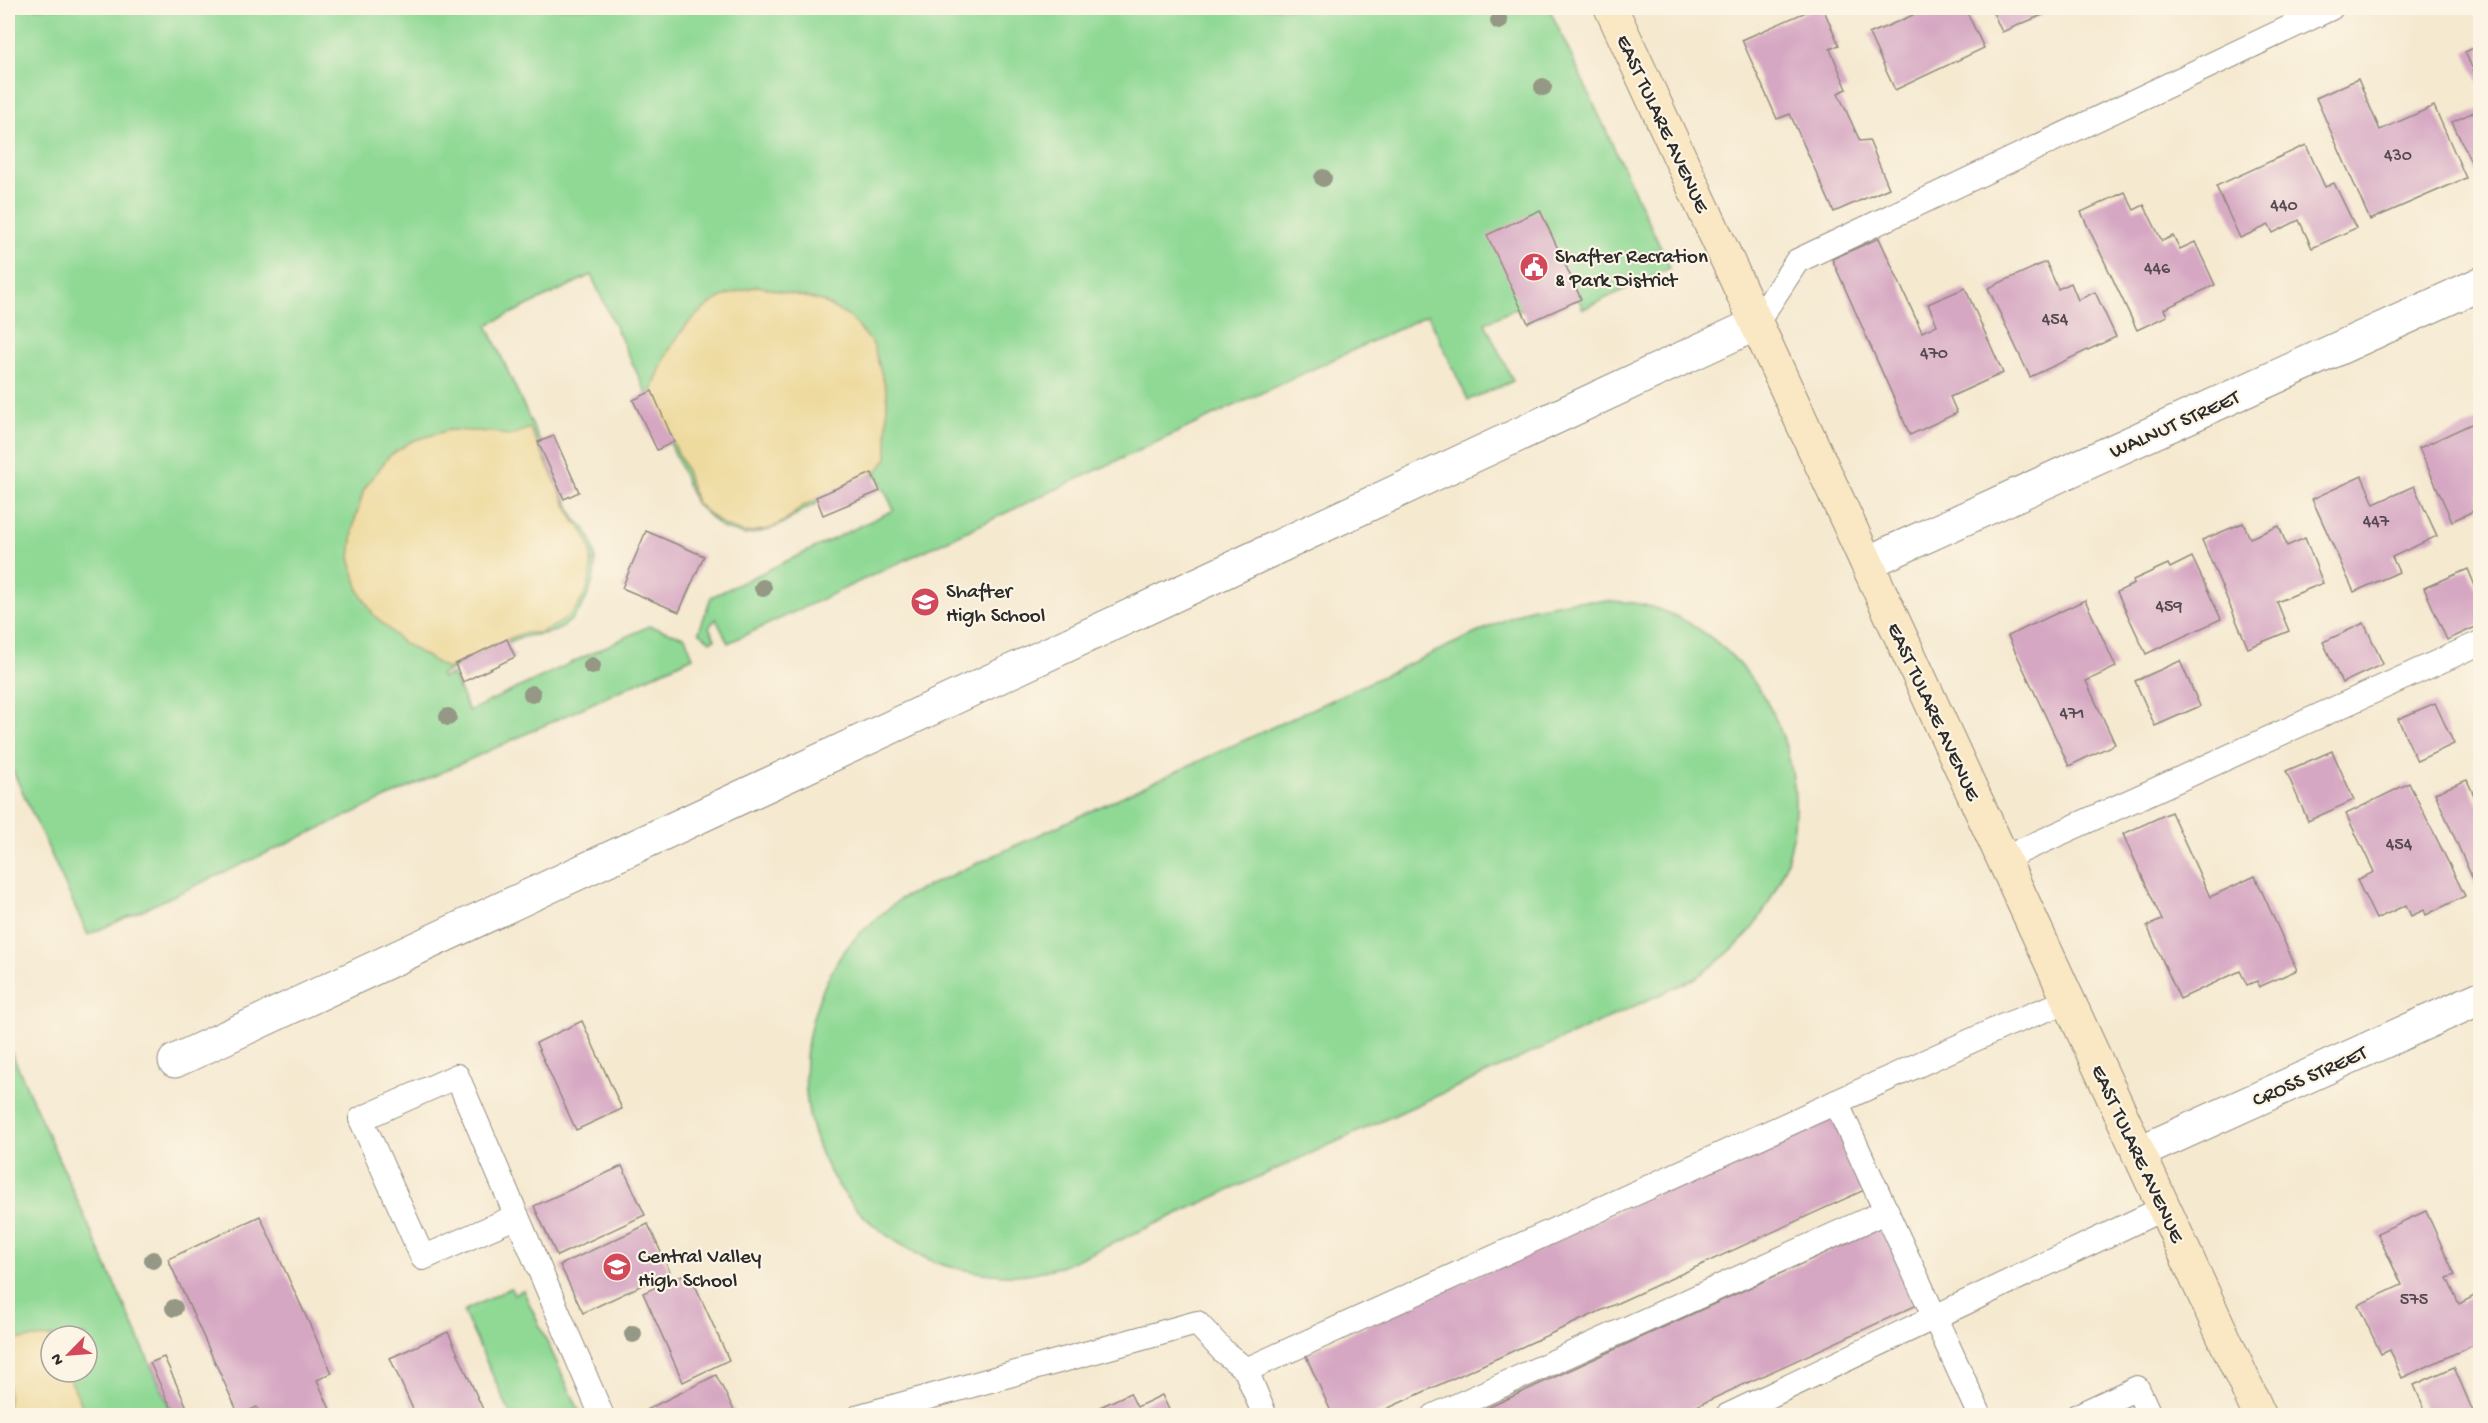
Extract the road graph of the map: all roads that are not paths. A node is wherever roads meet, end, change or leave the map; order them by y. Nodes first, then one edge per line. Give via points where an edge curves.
1 (1611, 8) edge
2 (2331, 8) edge
3 (2481, 284) edge
4 (1756, 324) junction
5 (1867, 563) junction
6 (2481, 643) edge
7 (2003, 859) junction
8 (2481, 998) edge
9 (2068, 1001) junction
10 (175, 1061) dead end
11 (1836, 1102) junction
12 (2138, 1153) junction
13 (2164, 1208) junction
14 (1887, 1211) junction
15 (516, 1216) junction
16 (1935, 1317) junction
17 (1246, 1370) junction
18 (602, 1416) edge
19 (860, 1416) edge
20 (1265, 1416) edge
21 (1434, 1416) edge
22 (1726, 1416) edge
23 (1980, 1416) edge
24 (2077, 1416) edge
25 (2150, 1416) edge
26 (2260, 1416) edge

1 - 4 street, EAST TULARE AVENUE
2 - 4 lane via 1797,261
3 - 5 street, WALNUT STREET
4 - 5 street, EAST TULARE AVENUE
4 - 10 street
5 - 7 street, EAST TULARE AVENUE
6 - 7 lane
7 - 9 street, EAST TULARE AVENUE
8 - 12 street, CROSS STREET
9 - 11 lane
9 - 12 street, EAST TULARE AVENUE
11 - 14 lane
11 - 17 lane
12 - 13 street, EAST TULARE AVENUE
13 - 16 lane
13 - 26 street, EAST TULARE AVENUE
14 - 16 lane
14 - 21 lane
15 - 15 lane via 457,1076 361,1119 423,1258
15 - 18 lane
16 - 22 lane
16 - 23 lane
17 - 19 lane via 1197,1323
17 - 20 lane
24 - 25 lane via 2137,1388

